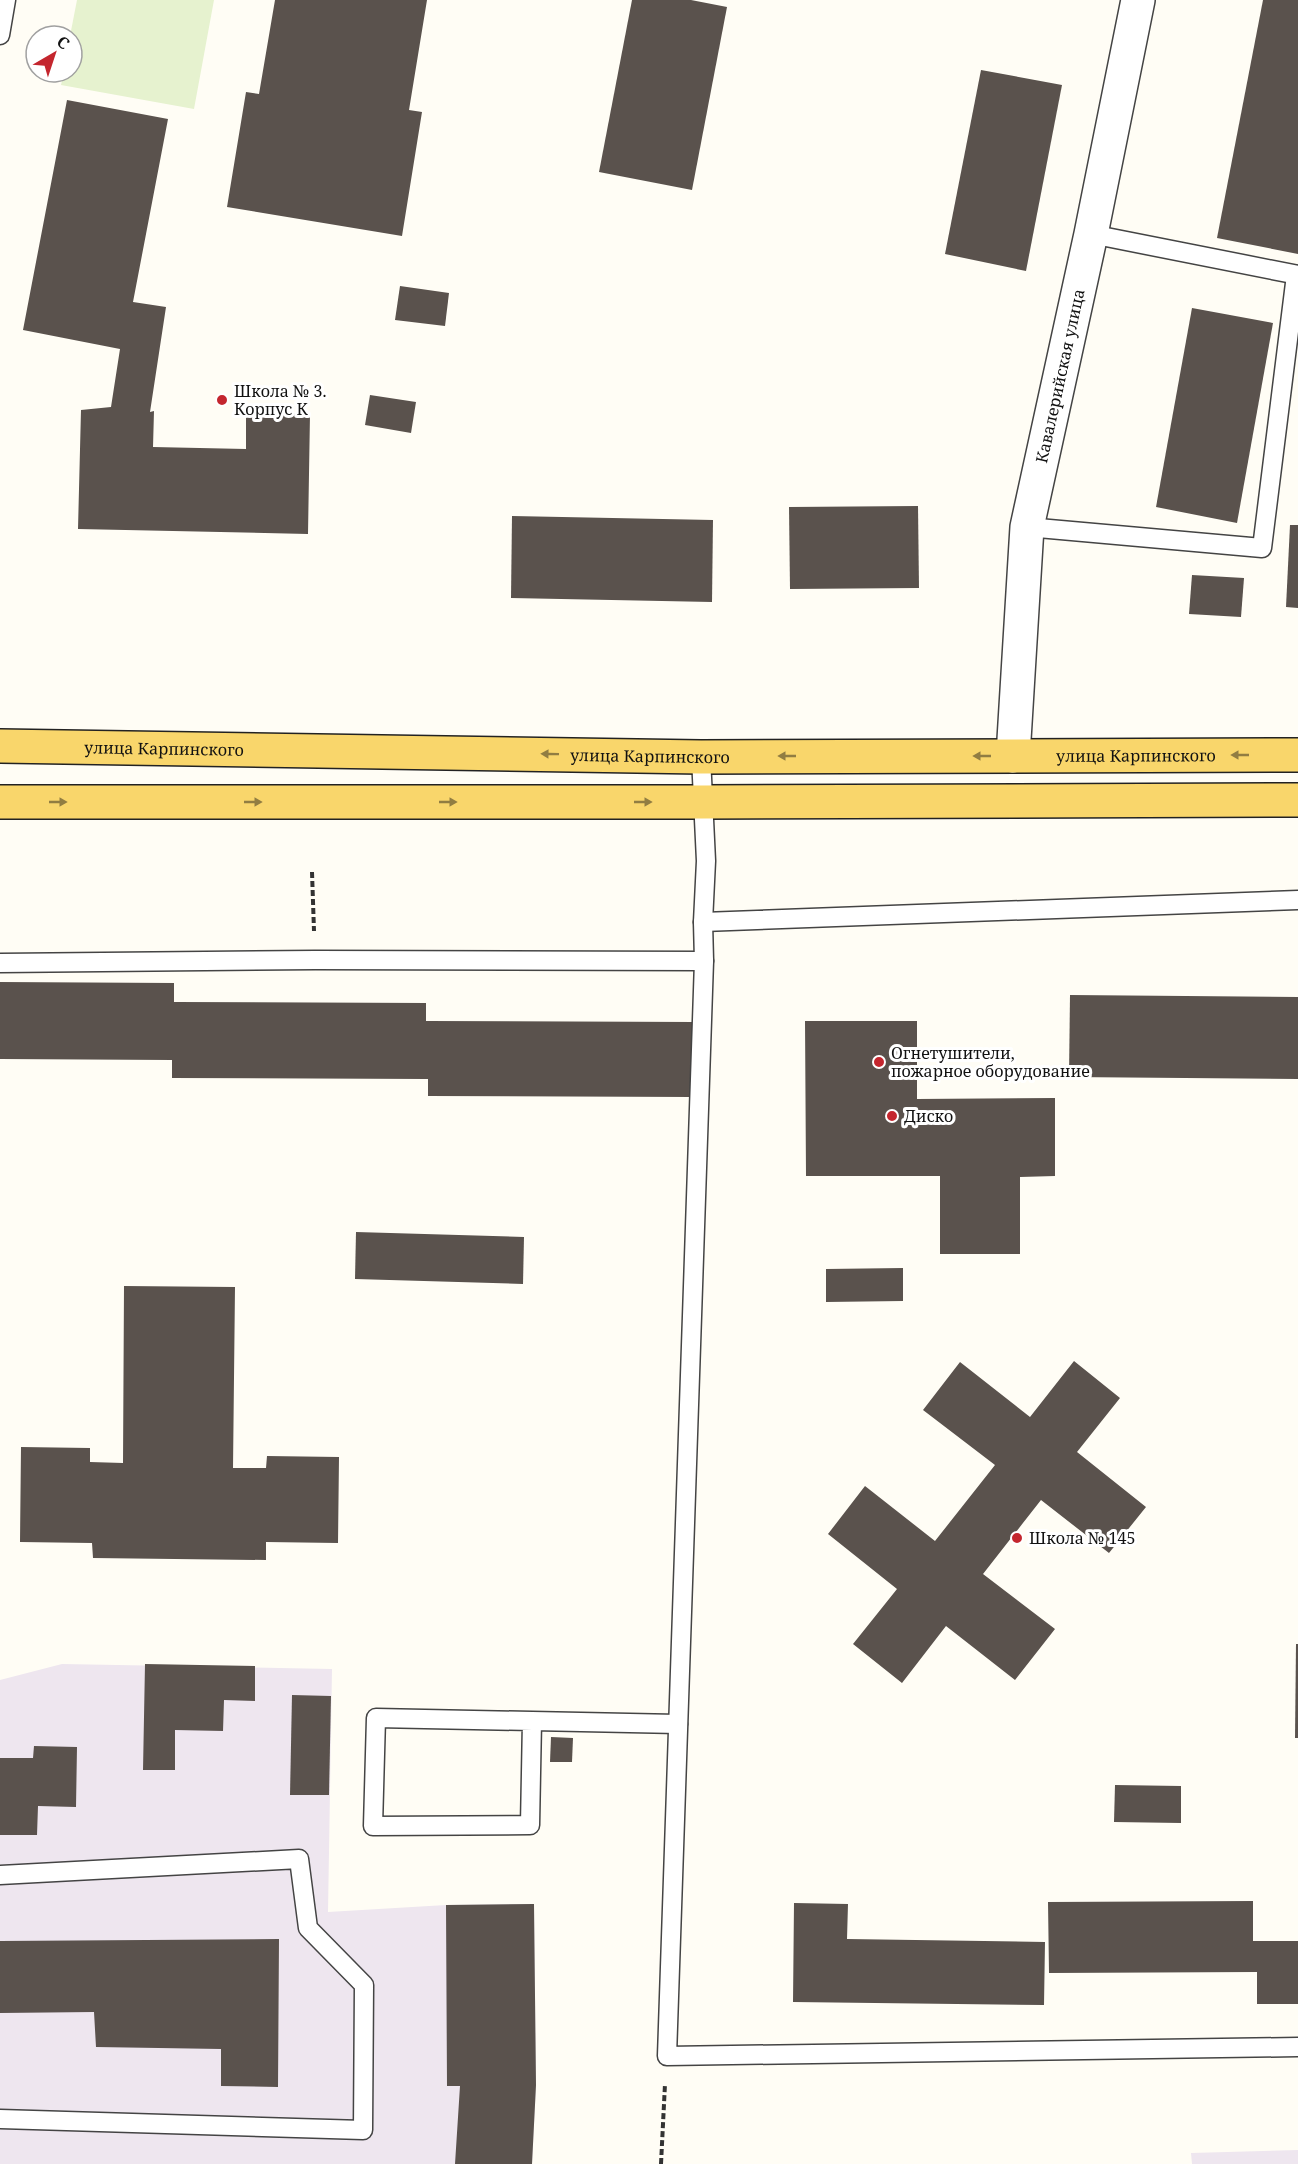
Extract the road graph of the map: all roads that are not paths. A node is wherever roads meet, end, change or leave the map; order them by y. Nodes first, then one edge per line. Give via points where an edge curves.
1 (6, 0) edge
2 (1138, 0) edge
3 (0, 35) edge
4 (1091, 234) junction
5 (1297, 275) edge
6 (1027, 527) junction
7 (0, 746) edge
8 (1298, 755) edge
9 (1014, 756) junction
10 (701, 757) junction
11 (1298, 800) edge
12 (0, 802) edge
13 (702, 802) junction
14 (1298, 900) edge
15 (703, 921) junction
16 (704, 961) junction
17 (0, 963) edge
18 (532, 1721) junction
19 (678, 1724) junction
20 (0, 1875) edge
21 (1298, 2047) edge
22 (0, 2119) edge

1 - 3 lane
2 - 4 street, Кавалерийская улица
4 - 5 lane
4 - 6 street, Кавалерийская улица
5 - 6 lane via 1262,548
6 - 9 street, Кавалерийская улица
10 -> 7 main road, улица Карпинского
8 -> 9 main road, улица Карпинского
9 -> 10 main road, улица Карпинского
10 - 13 lane
11 - 13 main road
12 -> 13 main road
13 - 15 lane via 706,861
14 - 15 lane
15 - 16 lane
16 - 17 lane
16 - 19 lane
18 - 18 lane via 530,1825 373,1826 376,1718
18 - 19 lane
19 - 21 lane via 667,2056
20 - 22 lane via 299,1859 308,1928 363,1985 363,2130

